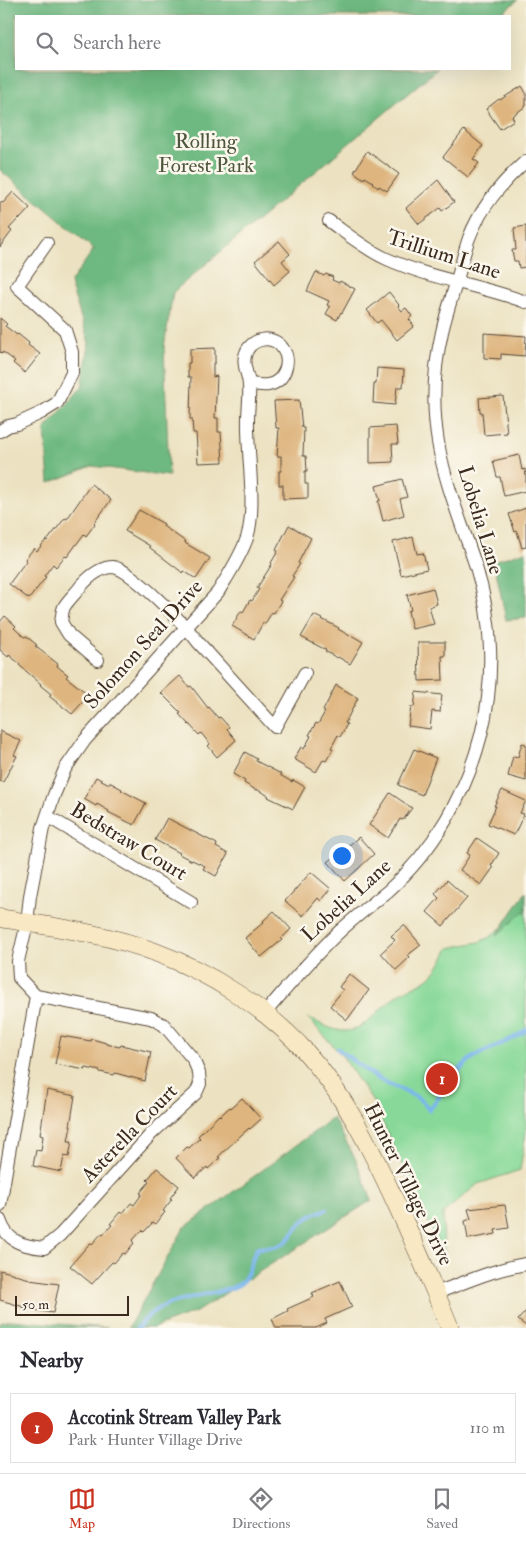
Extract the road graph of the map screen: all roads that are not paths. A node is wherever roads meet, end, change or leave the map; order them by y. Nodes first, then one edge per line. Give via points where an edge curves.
1 (526, 161) edge
2 (329, 221) dead end
3 (47, 243) dead end
4 (457, 282) junction
5 (526, 302) edge
6 (249, 384) dead end
7 (0, 431) edge
8 (187, 627) junction
9 (98, 660) dead end
10 (305, 673) dead end
11 (48, 816) junction
12 (191, 902) dead end
13 (0, 918) edge
14 (27, 923) junction
15 (36, 996) junction
16 (265, 1013) junction
17 (0, 1204) edge
18 (0, 1220) edge
19 (526, 1264) edge
20 (436, 1293) junction
21 (450, 1328) edge

1 - 4 street, Lobelia Lane via 491,197 469,239
2 - 4 street, Trillium Lane via 385,258
3 - 7 street via 17,286 65,330 72,352 72,373 56,403
4 - 5 street, Trillium Lane
4 - 16 street, Lobelia Lane via 438,353 435,421 443,468 485,604 490,677 481,734 460,793 430,844 389,890 312,958
6 - 8 street, Solomon Seal Drive via 250,517 247,537 236,564 218,592
8 - 9 street via 125,573 114,567 102,568 85,582 64,608 61,622 69,636
8 - 10 street via 275,726
8 - 11 street, Solomon Seal Drive via 85,740 65,769
11 - 12 street, Bedstraw Court
11 - 14 street, Solomon Seal Drive via 43,828
13 - 14 street, Hunter Village Drive
14 - 15 street via 18,961 19,978
14 - 16 street, Hunter Village Drive via 111,938 156,952 218,982
15 - 17 street
15 - 18 street, Asterella Court via 151,1018 164,1025 193,1059 200,1084 196,1094 152,1133 60,1235 44,1248 16,1242
16 - 20 street, Hunter Village Drive via 305,1051 345,1103 374,1156
19 - 20 street via 488,1273
20 - 21 street, Hunter Village Drive

